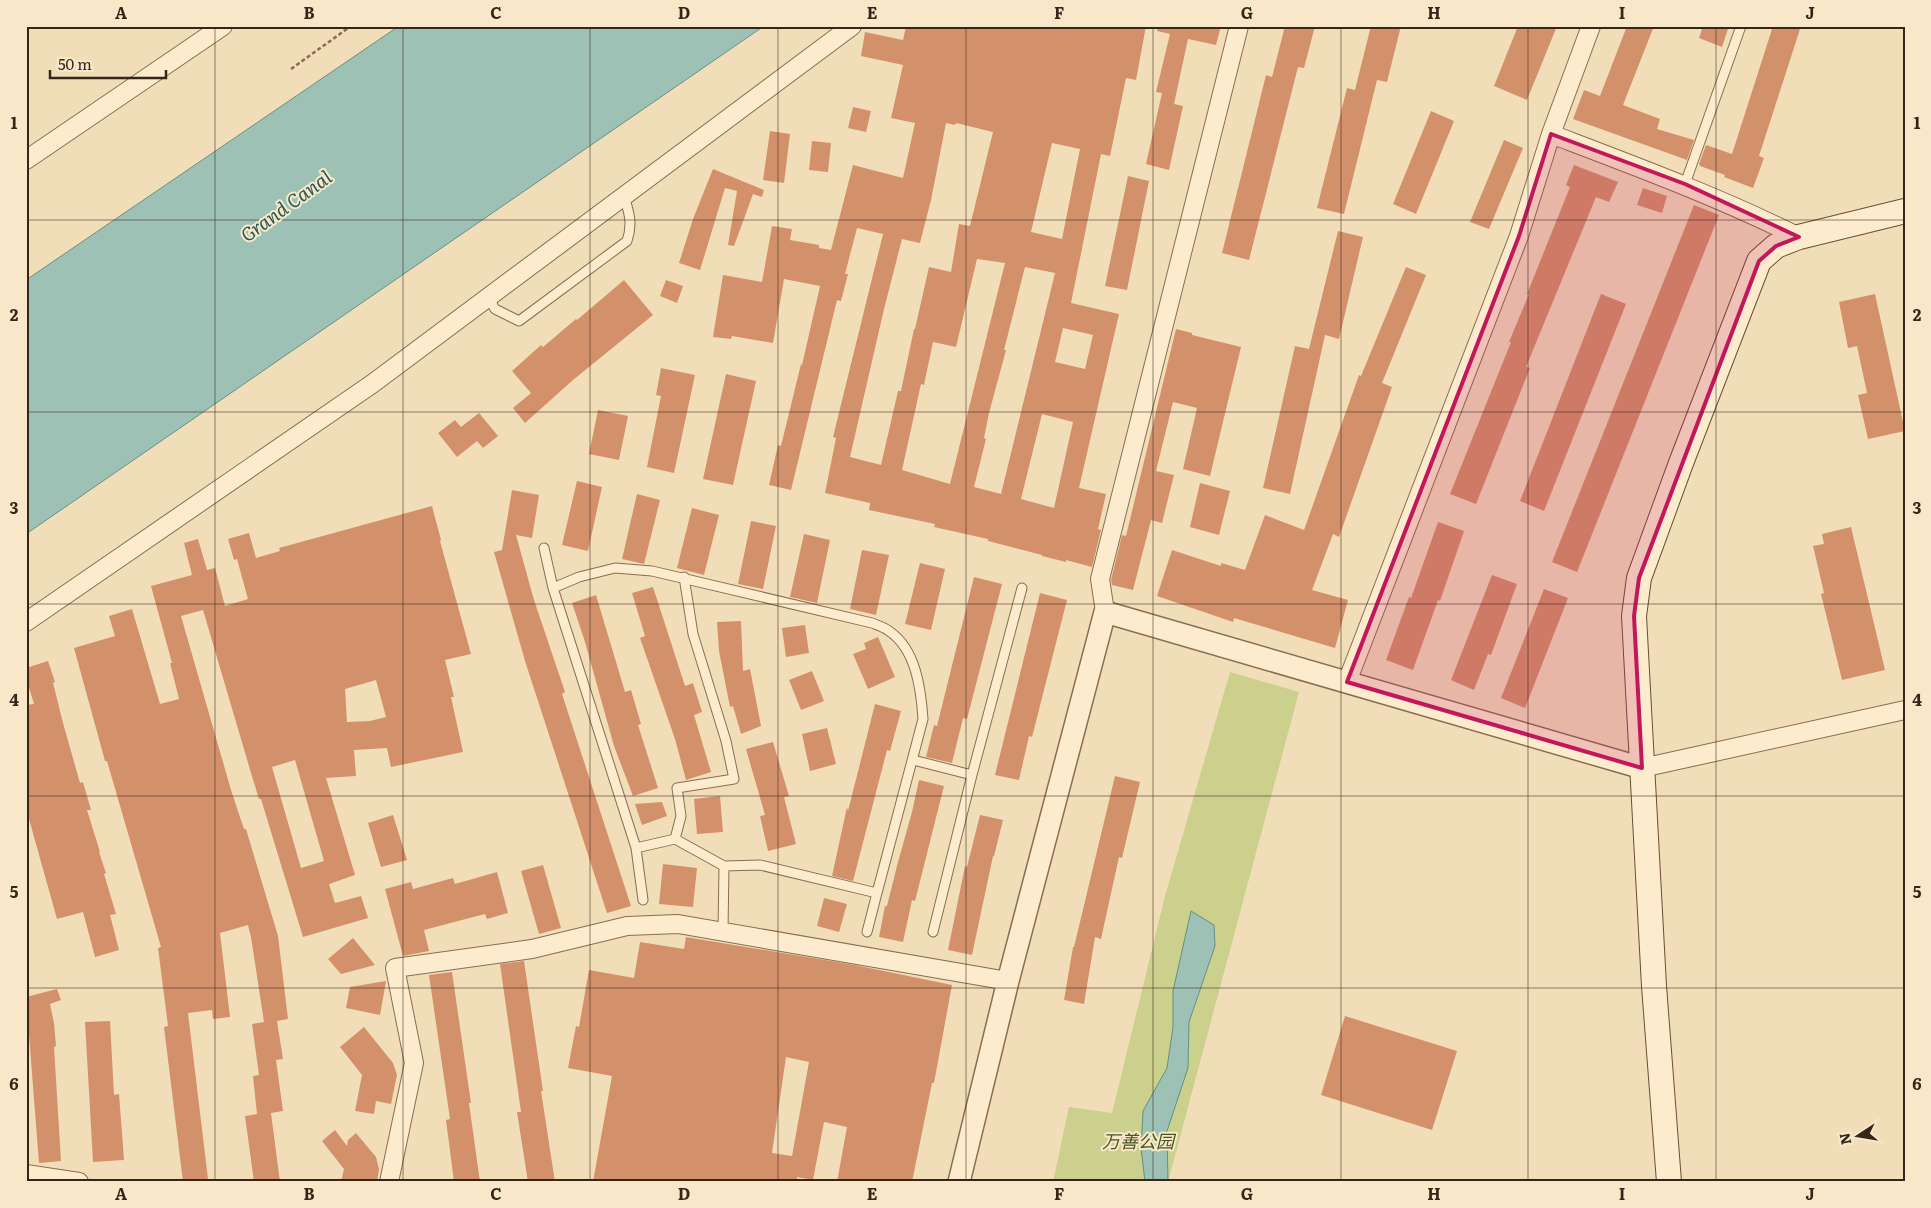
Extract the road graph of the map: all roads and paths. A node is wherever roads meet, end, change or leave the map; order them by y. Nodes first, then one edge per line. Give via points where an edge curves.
1 (223, 26) edge
2 (351, 26) edge
3 (852, 26) edge
4 (1239, 26) edge
5 (1591, 26) edge
6 (1741, 26) edge
7 (291, 69) dead end
8 (1551, 134) junction
9 (26, 160) edge
10 (1685, 184) junction
11 (624, 196) junction
12 (1905, 211) edge
13 (1799, 237) junction
14 (488, 297) junction
15 (544, 548) dead end
16 (684, 577) junction
17 (553, 588) junction
18 (1022, 588) dead end
19 (1105, 612) junction
20 (26, 622) edge
21 (1347, 682) junction
22 (1905, 710) edge
23 (913, 760) junction
24 (1642, 768) junction
25 (972, 775) junction
26 (675, 839) junction
27 (636, 848) junction
28 (724, 866) junction
29 (876, 893) junction
30 (643, 900) dead end
31 (723, 931) junction
32 (867, 932) dead end
33 (932, 932) dead end
34 (1008, 981) junction
35 (26, 1174) edge
36 (79, 1182) edge
37 (389, 1182) edge
38 (959, 1182) edge
39 (1669, 1182) edge

1 - 9 street
2 - 7 path
3 - 11 street
4 - 19 street via 1100,579
5 - 8 street
6 - 10 lane
8 - 10 street
8 - 21 street via 1519,236
10 - 13 street
11 - 14 street
11 - 14 lane via 631,218 627,241 527,316 519,321 495,309
12 - 13 main road
13 - 24 main road via 1776,246 1759,261 1639,578 1634,616
14 - 20 street via 372,384
15 - 17 lane
16 - 17 lane via 615,568
16 - 23 lane via 872,623 890,631 904,646 915,668 922,696 923,719
16 - 26 lane via 693,634 726,741 734,779 678,788 681,816
17 - 27 lane
18 - 25 lane
19 - 21 street
19 - 34 street
21 - 24 street
22 - 24 street
23 - 25 lane
23 - 29 lane
24 - 39 main road
25 - 33 lane
26 - 27 lane
26 - 28 lane
27 - 30 lane
28 - 29 lane via 760,865
28 - 31 lane
29 - 32 lane
31 - 34 street
31 - 37 street via 678,924 627,926 532,949 395,968 414,1063
34 - 38 street
35 - 36 street

